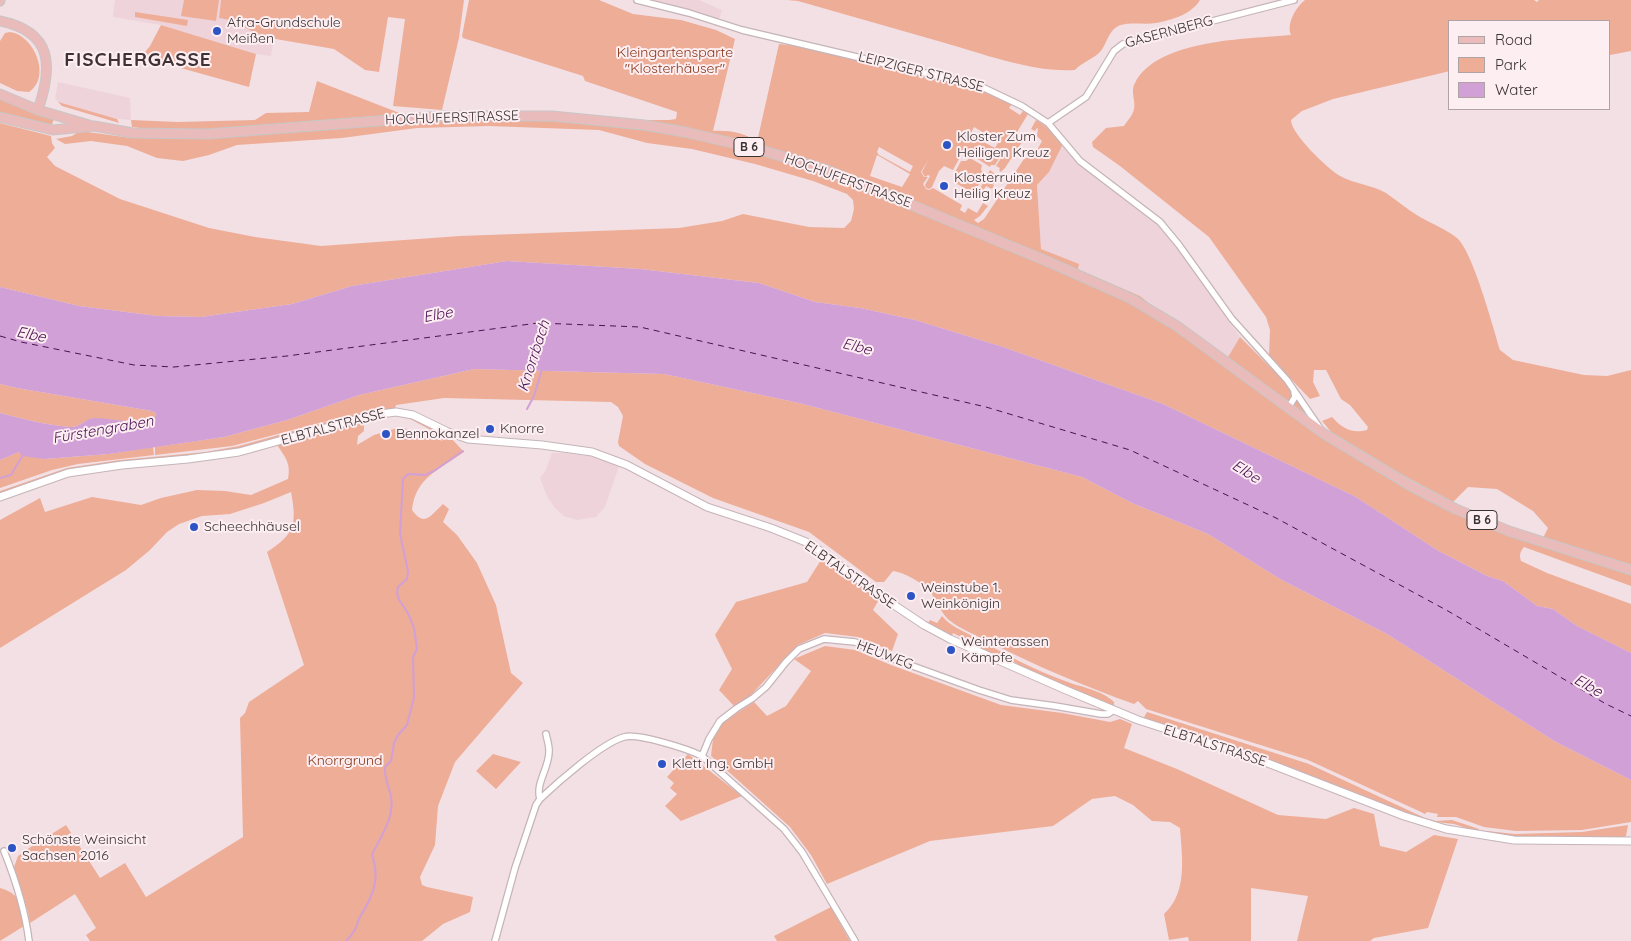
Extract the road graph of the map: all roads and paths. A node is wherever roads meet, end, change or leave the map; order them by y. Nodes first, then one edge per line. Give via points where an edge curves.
1 (637, 0) edge
2 (1294, 0) edge
3 (0, 21) edge
4 (0, 94) edge
5 (38, 110) junction
6 (0, 117) edge
7 (1048, 123) junction
8 (94, 126) junction
9 (1294, 389) junction
10 (1288, 408) junction
11 (1323, 433) junction
12 (0, 496) edge
13 (1631, 570) edge
14 (1114, 710) junction
15 (546, 734) dead end
16 (702, 756) junction
17 (540, 799) junction
18 (1631, 841) edge
19 (4, 852) dead end
20 (29, 941) edge
21 (495, 941) edge
22 (855, 941) edge

1 - 7 street, LEIPZIGER STRASSE via 742,30 980,86 1022,106
2 - 7 street, GASERNBERG via 1122,44 1114,51 1086,97
3 - 5 main road via 31,33 46,56 47,77
4 - 5 main road, B 6
5 - 8 main road, B 6
6 - 8 main road via 45,129
7 - 9 street, LEIPZIGER STRASSE via 1080,161 1160,222 1232,319
8 - 10 main road, HOCHUFERSTRASSE / B 6 via 133,133 207,134 443,116 552,116 644,125 754,148 827,170 1130,298 1177,326
9 - 10 street via 1295,396
9 - 11 street, LEIPZIGER STRASSE
10 - 11 main road, B 6
11 - 13 main road, B 6 via 1456,510 1509,531
12 - 14 street, ELBTALSTRASSE via 74,472 228,454 372,415 406,413 468,439 582,450 615,460 702,504 806,542 924,625
14 - 16 street, HEUWEG via 1101,714 1011,700 895,660 855,642 824,639 799,649 766,687 720,721
14 - 18 street, ELBTALSTRASSE via 1247,755 1446,829 1514,840
15 - 17 street via 549,751 539,790
16 - 17 street via 636,737 625,737 597,752
16 - 22 street via 784,829 802,852
17 - 21 street via 515,868
19 - 20 street via 25,912

